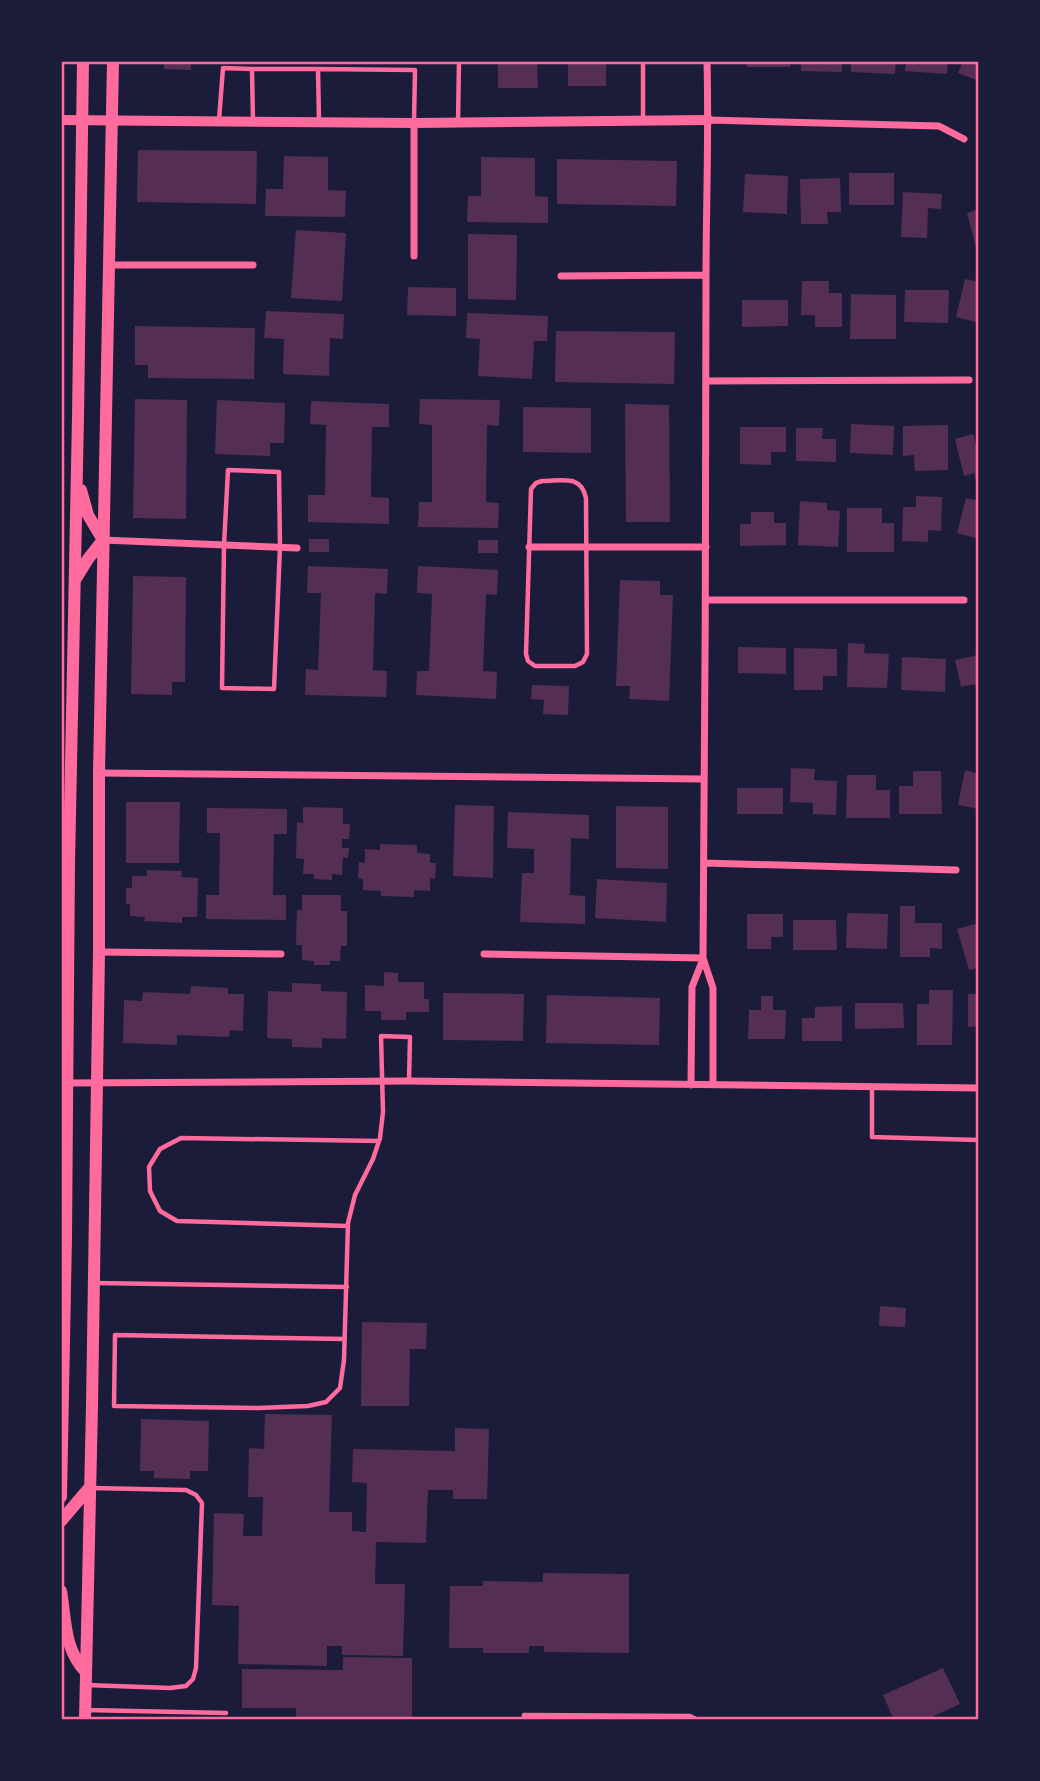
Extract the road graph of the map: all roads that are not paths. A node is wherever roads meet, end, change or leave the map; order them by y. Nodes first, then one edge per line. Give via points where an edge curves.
1 (83, 61) edge
2 (113, 61) edge
3 (459, 61) edge
4 (643, 61) edge
5 (707, 61) edge
6 (223, 64) edge
7 (252, 69) junction
8 (318, 69) junction
9 (61, 120) edge
10 (643, 120) junction
11 (709, 120) junction
12 (82, 121) junction
13 (112, 121) junction
14 (219, 121) junction
15 (253, 122) junction
16 (318, 122) junction
17 (414, 123) junction
18 (458, 123) junction
19 (964, 138) dead end
20 (414, 256) dead end
21 (109, 265) junction
22 (253, 265) dead end
23 (706, 275) junction
24 (561, 276) dead end
25 (969, 380) dead end
26 (707, 381) junction
27 (77, 468) junction
28 (103, 540) junction
29 (223, 545) junction
30 (280, 547) junction
31 (529, 547) junction
32 (706, 547) junction
33 (297, 548) dead end
34 (586, 548) junction
35 (74, 580) junction
36 (706, 600) junction
37 (964, 600) dead end
38 (99, 773) junction
39 (704, 779) junction
40 (704, 863) junction
41 (65, 864) edge
42 (956, 870) dead end
43 (99, 951) junction
44 (281, 954) dead end
45 (484, 954) dead end
46 (703, 958) junction
47 (381, 1081) junction
48 (409, 1081) junction
49 (64, 1083) edge
50 (97, 1084) junction
51 (691, 1085) junction
52 (713, 1085) junction
53 (873, 1087) junction
54 (979, 1088) edge
55 (979, 1140) edge
56 (379, 1141) junction
57 (348, 1226) junction
58 (94, 1283) junction
59 (346, 1286) junction
60 (63, 1290) edge
61 (344, 1339) junction
62 (90, 1488) junction
63 (61, 1497) edge
64 (61, 1521) edge
65 (61, 1591) edge
66 (86, 1679) junction
67 (226, 1713) dead end
68 (85, 1715) edge
69 (524, 1720) edge
70 (698, 1720) edge

1 - 12 main road
2 - 13 main road
3 - 18 lane
4 - 10 lane
5 - 11 street
6 - 7 lane
6 - 14 lane
7 - 8 lane
7 - 15 lane
8 - 16 lane
8 - 17 lane via 415,70
9 - 12 street
10 - 11 street
10 - 18 street
11 - 19 street via 939,127
11 - 23 street
12 - 13 street
12 - 27 main road
13 - 14 street
13 - 21 main road
14 - 15 street
15 - 16 street
16 - 17 street
17 - 18 street
17 - 20 street
21 - 22 street
21 - 28 main road
23 - 24 street
23 - 26 street
25 - 26 street
26 - 32 street
27 - 28 main road via 88,515
27 - 35 main road
28 - 29 street
28 - 35 main road
28 - 38 main road
29 - 30 street
29 - 30 lane via 228,470 279,472
29 - 30 lane via 222,688 274,689
30 - 33 street
31 - 34 street
31 - 34 lane via 531,489 542,481 574,481 586,498
31 - 34 lane via 526,654 535,666 575,666 587,654
32 - 34 street
32 - 36 street
35 - 41 main road
36 - 37 street
36 - 39 street
38 - 39 street
38 - 43 main road
39 - 40 street
40 - 42 street
40 - 46 street
41 - 49 main road
43 - 44 street
43 - 50 main road
45 - 46 street
46 - 51 street via 692,987
46 - 52 street via 713,988
47 - 48 street
47 - 48 lane via 381,1036 410,1037
47 - 50 street
47 - 56 lane
48 - 51 street
49 - 50 street
49 - 60 main road
50 - 58 main road
51 - 52 street
52 - 53 street
53 - 54 street
53 - 55 lane via 872,1137
56 - 57 lane via 355,1195
56 - 57 lane via 181,1139 160,1149 149,1167 150,1191 160,1211 177,1221
57 - 59 lane
58 - 59 lane
58 - 62 main road
59 - 61 lane
60 - 63 main road
61 - 61 lane via 115,1335 114,1406 258,1408 326,1402 340,1388
62 - 64 main road
62 - 66 main road
62 - 66 lane via 186,1490 202,1503 193,1679 186,1686 170,1688
65 - 66 main road via 70,1648
66 - 68 main road
67 - 68 lane
69 - 70 lane via 524,1715 538,1715 690,1716

